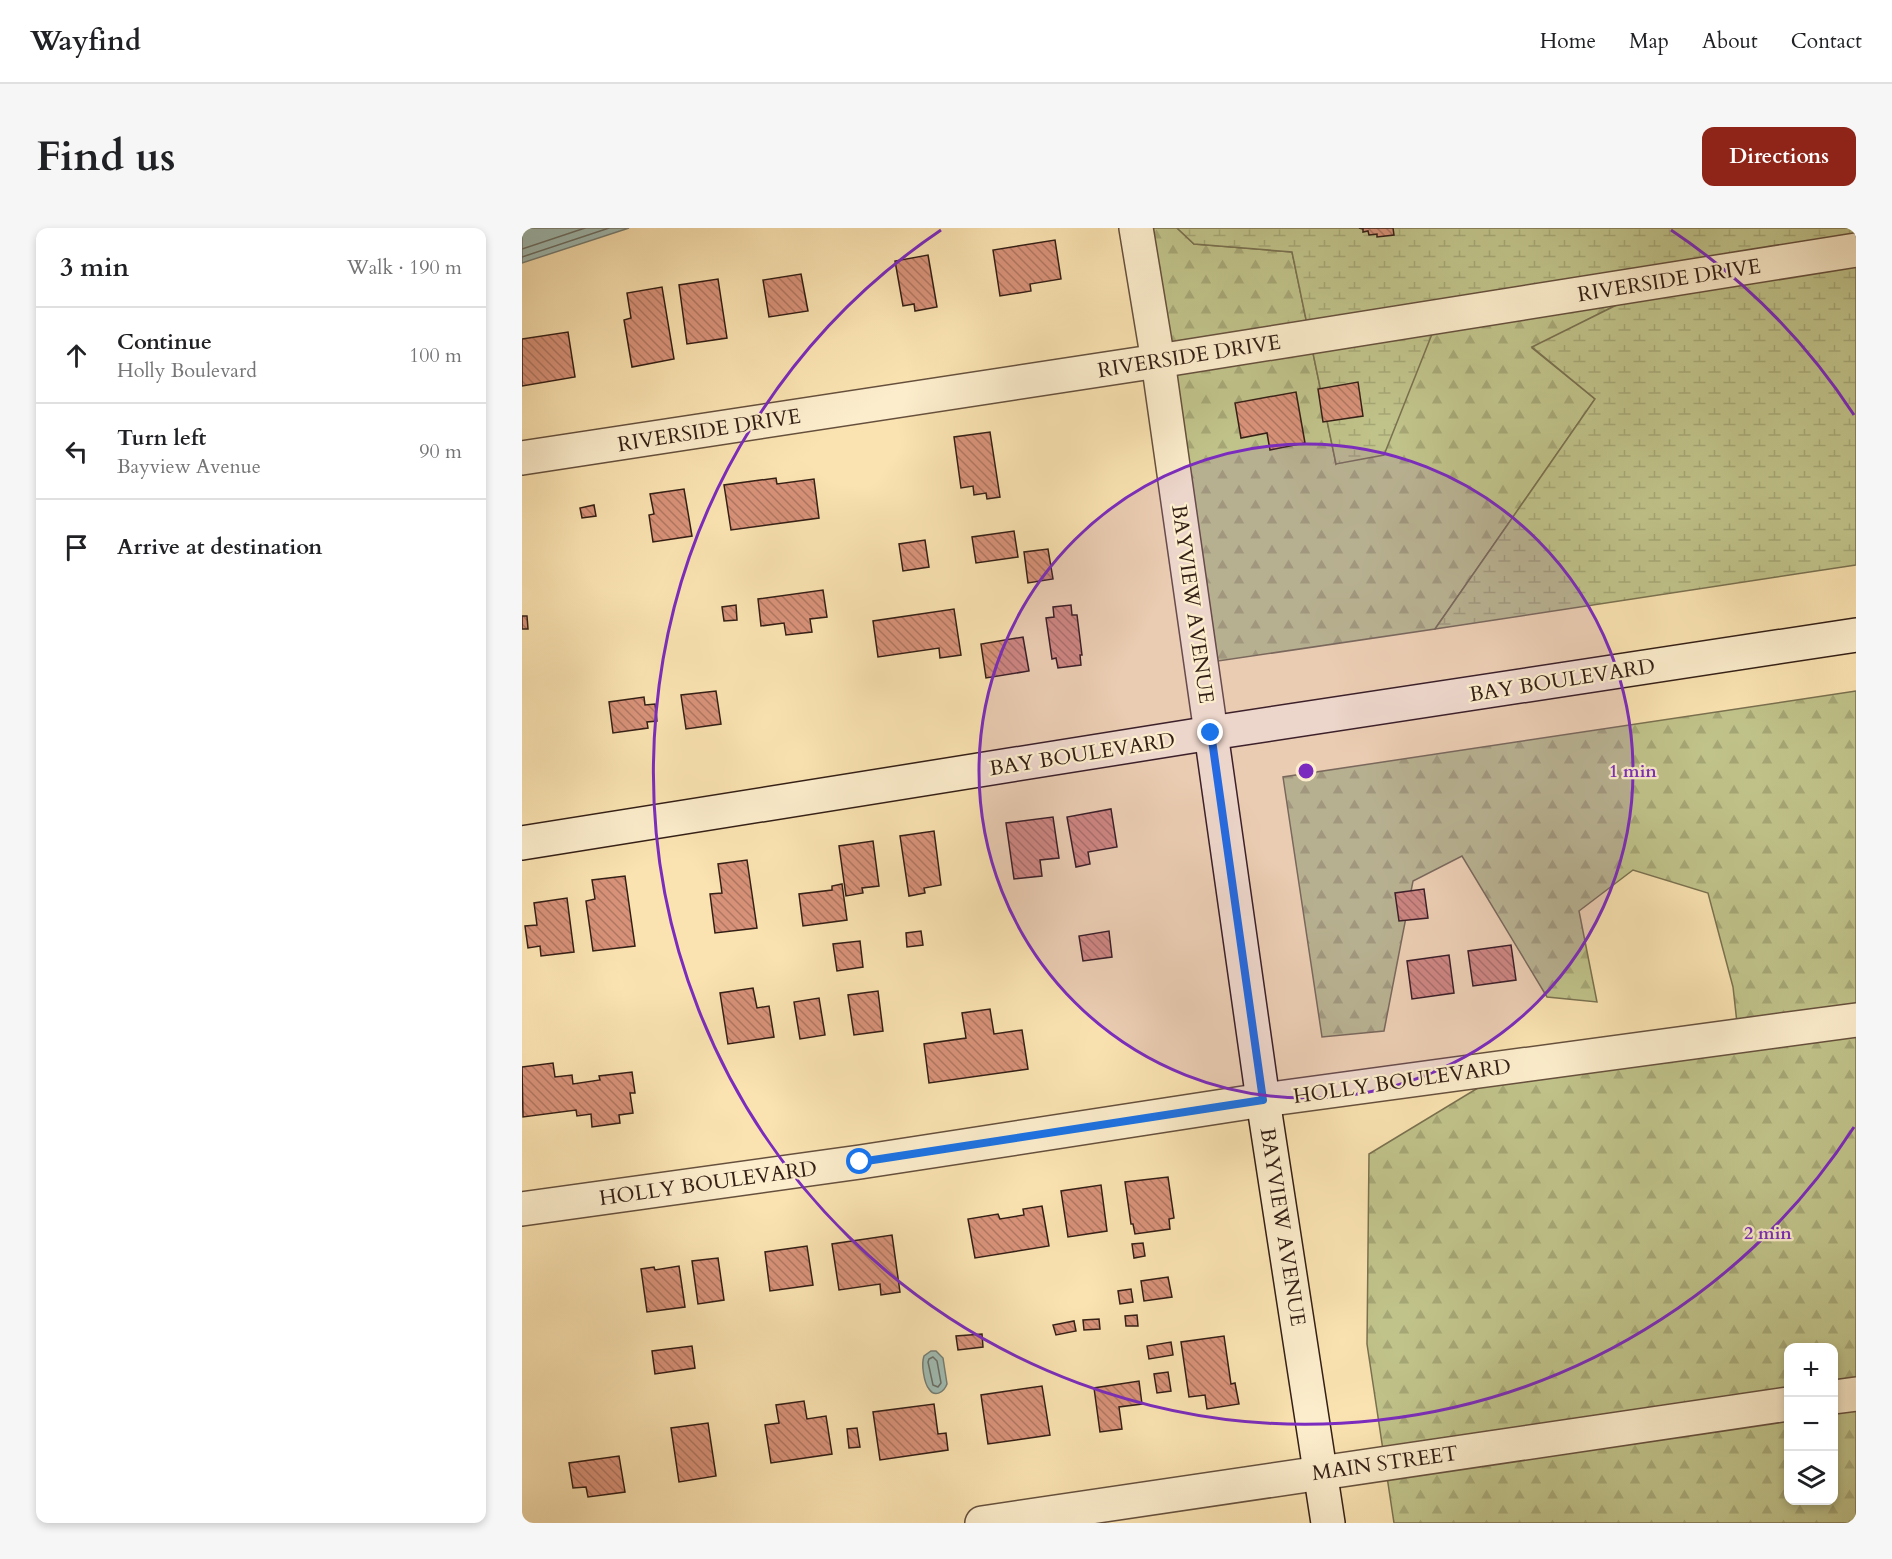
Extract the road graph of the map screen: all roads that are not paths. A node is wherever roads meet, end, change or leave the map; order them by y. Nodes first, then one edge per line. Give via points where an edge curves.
1 (1136, 228) edge
2 (1856, 250) edge
3 (1158, 361) junction
4 (522, 458) edge
5 (1856, 635) edge
6 (1211, 733) junction
7 (522, 843) edge
8 (1856, 1020) edge
9 (1263, 1100) junction
10 (522, 1209) edge
11 (1856, 1394) edge
12 (1838, 1396) edge
13 (1784, 1405) edge
14 (1321, 1473) junction
15 (982, 1523) edge
16 (1328, 1523) edge

1 - 3 street, BAYVIEW AVENUE
2 - 3 street, RIVERSIDE DRIVE
3 - 4 street, RIVERSIDE DRIVE
3 - 6 street, BAYVIEW AVENUE
5 - 6 street, BAY BOULEVARD
6 - 7 street, BAY BOULEVARD
6 - 9 street, BAYVIEW AVENUE
8 - 9 street, HOLLY BOULEVARD
9 - 10 street, HOLLY BOULEVARD
9 - 14 street, BAYVIEW AVENUE
11 - 12 street
13 - 14 street, MAIN STREET
14 - 15 street, MAIN STREET
14 - 16 street, BAYVIEW AVENUE

